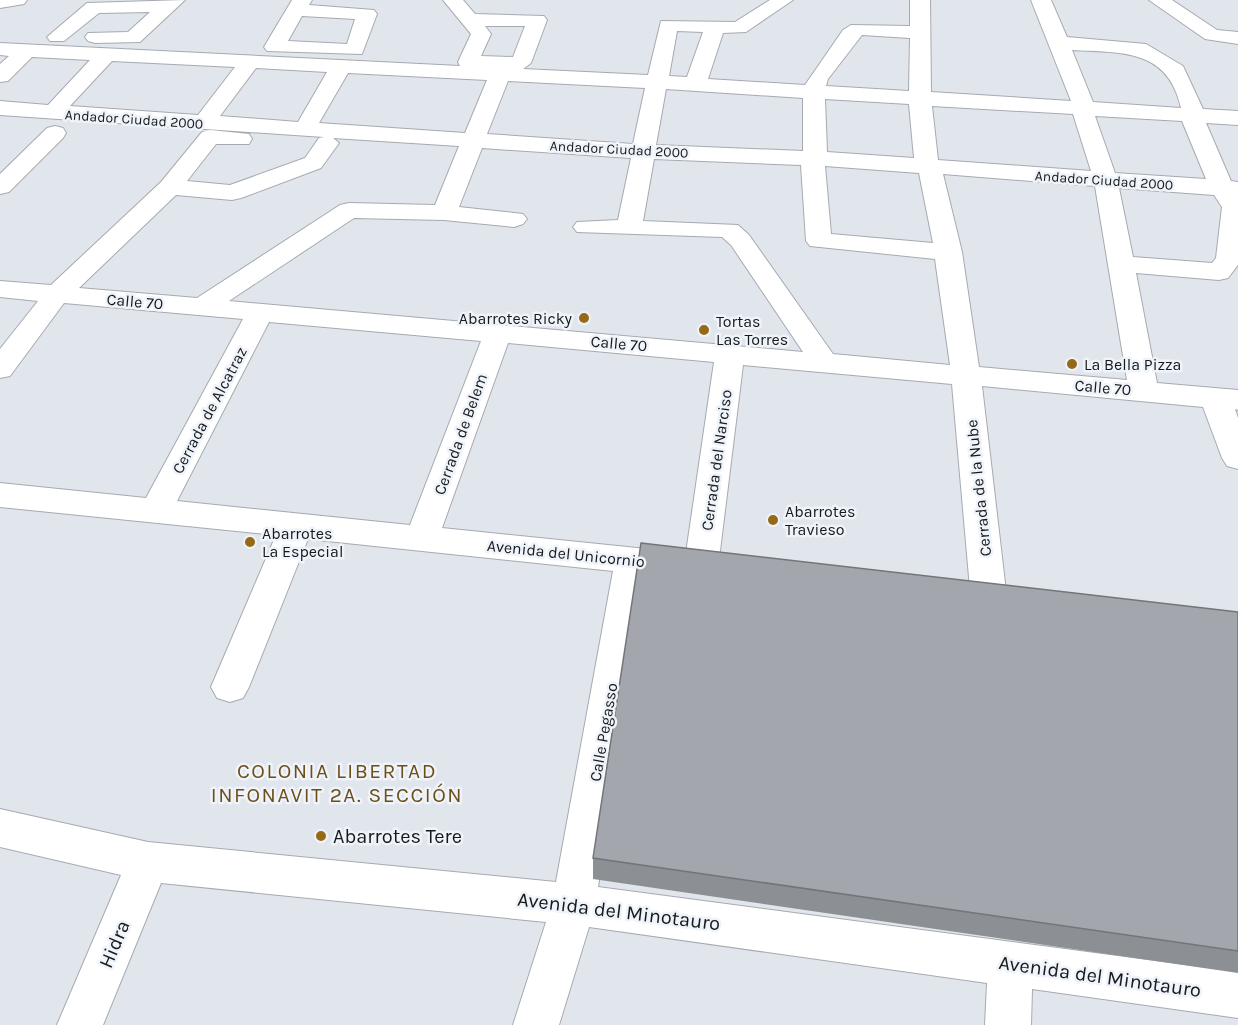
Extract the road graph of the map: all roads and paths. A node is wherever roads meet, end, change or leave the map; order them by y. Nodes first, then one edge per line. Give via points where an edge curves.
1 (17, 0) edge
2 (453, 0) edge
3 (783, 0) edge
4 (920, 0) edge
5 (1041, 0) edge
6 (1160, 0) edge
7 (0, 3) edge
8 (468, 20) dead end
9 (716, 27) junction
10 (921, 33) junction
11 (1238, 38) edge
12 (1060, 43) junction
13 (0, 49) edge
14 (27, 50) junction
15 (107, 54) junction
16 (251, 60) junction
17 (342, 65) junction
18 (500, 74) junction
19 (0, 76) edge
20 (657, 79) junction
21 (696, 80) junction
22 (815, 86) junction
23 (921, 93) junction
24 (1082, 103) junction
25 (0, 108) edge
26 (1192, 110) junction
27 (52, 113) junction
28 (1238, 118) edge
29 (203, 123) junction
30 (304, 130) junction
31 (22, 131) dead end
32 (471, 141) junction
33 (643, 152) junction
34 (814, 163) junction
35 (929, 171) junction
36 (3, 180) edge
37 (170, 187) junction
38 (1108, 190) junction
39 (1231, 195) edge
40 (444, 213) junction
41 (514, 219) dead end
42 (586, 227) dead end
43 (629, 227) junction
44 (949, 252) junction
45 (1120, 264) junction
46 (0, 289) edge
47 (56, 295) junction
48 (202, 307) junction
49 (261, 311) junction
50 (498, 332) junction
51 (730, 354) junction
52 (824, 362) junction
53 (0, 369) edge
54 (967, 375) junction
55 (1144, 391) junction
56 (1227, 399) edge
57 (1238, 458) edge
58 (2, 498) edge
59 (157, 509) junction
60 (297, 524) junction
61 (422, 537) junction
62 (632, 560) junction
63 (701, 567) junction
64 (736, 571) edge
65 (954, 596) edge
66 (989, 600) junction
67 (1024, 604) edge
68 (230, 687) dead end
69 (0, 828) edge
70 (148, 862) junction
71 (574, 904) junction
72 (1011, 964) junction
73 (1238, 995) edge
74 (80, 1025) edge
75 (537, 1025) edge
76 (1008, 1025) edge

1 - 7 street
2 - 8 street
3 - 9 street via 739,28
4 - 10 street, Cerrada de la Nube
5 - 12 street
6 - 11 street via 1212,35
9 - 20 street via 668,25
9 - 21 street
10 - 22 street via 858,29 850,34
10 - 23 street, Cerrada de la Nube
12 - 24 street
12 - 26 street via 1139,48 1176,70
13 - 14 street
14 - 15 street
14 - 19 street
15 - 16 street
15 - 27 street
16 - 17 street
16 - 29 street
17 - 18 street
17 - 30 street
18 - 20 street
18 - 32 street
20 - 21 street
20 - 33 street
21 - 22 street
22 - 23 street
22 - 34 street
23 - 24 street
23 - 35 street, Cerrada de la Nube
24 - 26 street
24 - 38 street
25 - 27 street, Andador Ciudad 2000
26 - 28 street
26 - 39 street
27 - 29 street, Andador Ciudad 2000
29 - 30 street, Andador Ciudad 2000
30 - 32 street, Andador Ciudad 2000
31 - 36 street via 56,133
32 - 33 street, Andador Ciudad 2000
32 - 40 street
33 - 34 street, Andador Ciudad 2000
33 - 43 street
34 - 35 street, Andador Ciudad 2000
34 - 44 street via 819,241
35 - 38 street, Andador Ciudad 2000
35 - 44 street, Cerrada de la Nube
37 - 37 street via 210,137 327,143 314,163 232,193
37 - 47 street
38 - 39 street, Andador Ciudad 2000
38 - 45 street
39 - 45 street via 1229,259 1219,272
40 - 41 street
40 - 48 street via 349,210
42 - 43 street
43 - 52 street via 729,230 740,240
44 - 54 street, Cerrada de la Nube
45 - 55 street
46 - 47 street, Calle 70
47 - 48 street, Calle 70
47 - 53 street
48 - 49 street, Calle 70
49 - 50 street, Calle 70
49 - 59 street, Cerrada de Alcatraz
50 - 51 street, Calle 70
50 - 61 street, Cerrada de Belem
51 - 52 street, Calle 70
51 - 63 street, Cerrada del Narciso
52 - 54 street, Calle 70
54 - 55 street, Calle 70
54 - 66 street, Cerrada de la Nube
55 - 56 street, Calle 70
56 - 57 street
58 - 59 street, Avenida del Unicornio
59 - 60 street, Avenida del Unicornio
60 - 61 street, Avenida del Unicornio
60 - 68 street
61 - 62 street, Avenida del Unicornio
62 - 63 street, Avenida del Unicornio
62 - 71 street, Calle Pegasso
63 - 64 street, Avenida del Unicornio
65 - 66 street
66 - 67 street
69 - 70 street, Avenida del Minotauro
70 - 71 street, Avenida del Minotauro
70 - 74 street, Hidra
71 - 72 street, Avenida del Minotauro
71 - 75 street, Calle Pegasso
72 - 73 street, Avenida del Minotauro
72 - 76 street

